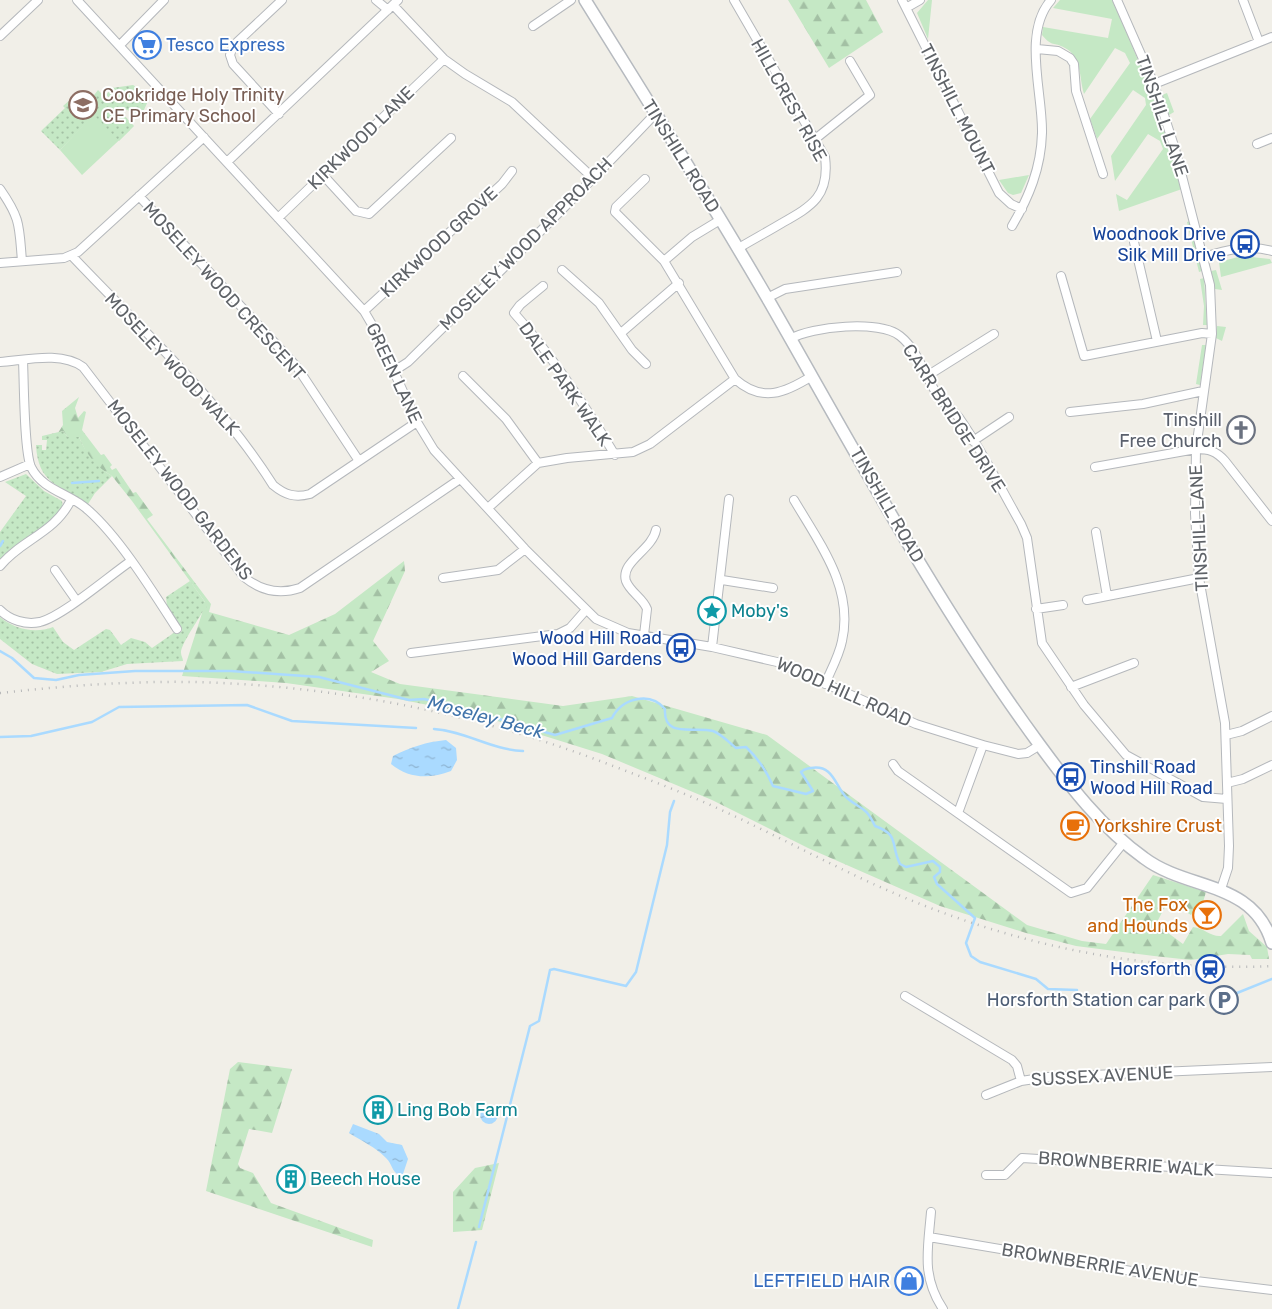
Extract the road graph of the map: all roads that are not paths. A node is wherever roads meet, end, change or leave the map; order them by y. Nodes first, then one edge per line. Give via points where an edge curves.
1 (38, 0) edge
2 (77, 0) edge
3 (164, 0) edge
4 (282, 0) edge
5 (376, 0) edge
6 (571, 0) edge
7 (585, 0) edge
8 (734, 0) edge
9 (902, 0) edge
10 (920, 0) edge
11 (1116, 0) edge
12 (1243, 0) edge
13 (1049, 1) edge
14 (393, 5) edge
15 (906, 8) junction
16 (533, 26) dead end
17 (0, 36) edge
18 (1272, 38) edge
19 (1259, 42) junction
20 (120, 45) junction
21 (1037, 50) junction
22 (444, 59) junction
23 (850, 62) dead end
24 (1154, 84) junction
25 (279, 114) junction
26 (655, 114) junction
27 (204, 137) junction
28 (451, 138) dead end
29 (1272, 138) edge
30 (814, 140) junction
31 (1258, 144) dead end
32 (227, 162) junction
33 (512, 171) dead end
34 (1103, 174) dead end
35 (323, 175) junction
36 (594, 179) junction
37 (645, 179) dead end
38 (0, 189) edge
39 (139, 196) junction
40 (1022, 209) junction
41 (278, 218) junction
42 (720, 220) junction
43 (1012, 226) dead end
44 (1134, 242) dead end
45 (737, 249) junction
46 (1271, 249) edge
47 (72, 256) junction
48 (1204, 257) junction
49 (22, 261) junction
50 (664, 261) junction
51 (0, 263) edge
52 (562, 270) dead end
53 (897, 272) dead end
54 (1061, 276) dead end
55 (678, 282) junction
56 (543, 286) dead end
57 (767, 298) junction
58 (364, 311) junction
59 (621, 333) junction
60 (994, 334) dead end
61 (1212, 334) junction
62 (790, 339) junction
63 (1157, 341) junction
64 (23, 360) junction
65 (0, 362) edge
66 (646, 364) dead end
67 (394, 371) junction
68 (464, 376) dead end
69 (812, 376) junction
70 (927, 376) junction
71 (735, 379) junction
72 (1203, 391) junction
73 (1070, 412) dead end
74 (1009, 417) dead end
75 (417, 422) junction
76 (973, 441) junction
77 (1196, 449) junction
78 (614, 455) junction
79 (359, 460) junction
80 (30, 464) junction
81 (538, 464) junction
82 (1095, 467) dead end
83 (0, 477) edge
84 (460, 479) junction
85 (729, 499) dead end
86 (71, 500) junction
87 (794, 500) dead end
88 (488, 508) junction
89 (1272, 522) edge
90 (656, 530) dead end
91 (1096, 532) dead end
92 (525, 549) junction
93 (131, 561) junction
94 (0, 566) edge
95 (55, 570) dead end
96 (443, 578) dead end
97 (1199, 578) junction
98 (722, 580) junction
99 (773, 588) dead end
100 (1108, 596) junction
101 (76, 600) junction
102 (1087, 600) dead end
103 (1063, 605) dead end
104 (1036, 609) junction
105 (0, 610) edge
106 (585, 611) junction
107 (177, 629) dead end
108 (644, 635) junction
109 (712, 647) junction
110 (411, 654) dead end
111 (1134, 662) dead end
112 (825, 684) junction
113 (1071, 687) junction
114 (1272, 716) edge
115 (1226, 735) junction
116 (983, 745) junction
117 (1040, 745) junction
118 (893, 764) dead end
119 (1272, 765) edge
120 (1227, 783) junction
121 (1227, 799) junction
122 (958, 813) junction
123 (1124, 842) junction
124 (1221, 890) junction
125 (1270, 931) edge
126 (1272, 943) edge
127 (905, 996) dead end
128 (1272, 1067) edge
129 (1021, 1081) junction
130 (986, 1095) dead end
131 (1272, 1173) edge
132 (986, 1176) dead end
133 (931, 1212) dead end
134 (929, 1237) junction
135 (1272, 1290) edge
136 (943, 1309) edge

1 - 17 street
2 - 20 street, GREEN LANE
3 - 20 street
4 - 25 street via 233,46 230,55 233,64
5 - 14 street
6 - 16 street
7 - 26 street, TINSHILL ROAD
8 - 30 street, HILLCREST RISE
9 - 15 street, TINSHILL MOUNT
10 - 15 street
11 - 24 street, TINSHILL LANE
12 - 19 street
13 - 21 street via 1037,25
14 - 22 street
14 - 25 street
15 - 40 street, TINSHILL MOUNT via 999,193
18 - 19 street
19 - 24 street
20 - 27 street, GREEN LANE
21 - 34 street via 1058,51 1074,64 1076,91
21 - 40 street via 1041,145 1034,183
22 - 35 street, KIRKWOOD LANE
22 - 36 street via 512,102
23 - 30 street via 870,95
24 - 48 street, TINSHILL LANE
25 - 32 street
26 - 36 street, MOSELEY WOOD APPROACH
26 - 42 street, TINSHILL ROAD
27 - 32 street, GREEN LANE
27 - 39 street
28 - 35 street via 369,214 356,211
29 - 31 street
30 - 45 street, HILLCREST RISE via 825,157 827,173 818,198 807,208
32 - 41 street, GREEN LANE
33 - 58 street, KIRKWOOD GROVE via 502,184
35 - 41 street, KIRKWOOD LANE
36 - 67 street, MOSELEY WOOD APPROACH via 408,362
37 - 50 street via 616,207 615,212
38 - 49 street via 19,221
39 - 47 street
39 - 79 street, MOSELEY WOOD CRESCENT via 296,367
40 - 43 street
41 - 58 street, GREEN LANE
42 - 45 street, TINSHILL ROAD
42 - 50 street
44 - 63 street
45 - 57 street, TINSHILL ROAD
46 - 48 street via 1248,247
47 - 49 street
47 - 79 street, MOSELEY WOOD WALK via 200,389 230,423 281,492 300,497 310,494
48 - 61 street, TINSHILL LANE via 1210,285
49 - 51 street
50 - 55 street
52 - 59 street via 599,302
53 - 57 street via 785,289
54 - 63 street via 1084,356
55 - 59 street
55 - 71 street
56 - 78 street, DALE PARK WALK via 514,313 539,341
57 - 62 street, TINSHILL ROAD
58 - 67 street, GREEN LANE
59 - 66 street
60 - 70 street
61 - 63 street
61 - 72 street, TINSHILL LANE
62 - 69 street, TINSHILL ROAD
62 - 70 street, CARR BRIDGE DRIVE via 806,332 871,326 886,328 908,344
64 - 65 street, MOSELEY WOOD GARDENS
64 - 80 street
64 - 84 street, MOSELEY WOOD GARDENS via 67,359 83,367 244,577 252,584 273,592 286,593 300,588
67 - 75 street, GREEN LANE
68 - 81 street via 506,419
69 - 71 street via 790,389 768,394 750,390
69 - 117 street, TINSHILL ROAD via 967,642
70 - 76 street, CARR BRIDGE DRIVE
71 - 78 street via 650,444 633,452
72 - 73 street via 1143,404
72 - 77 street, TINSHILL LANE
74 - 76 street
75 - 79 street, MOSELEY WOOD WALK
75 - 84 street, GREEN LANE via 434,450
76 - 104 street, CARR BRIDGE DRIVE via 1024,531
77 - 82 street
77 - 89 street via 1210,450 1221,456
77 - 97 street, TINSHILL LANE via 1195,524
78 - 81 street via 567,458
80 - 83 street
80 - 86 street via 42,482
81 - 88 street
84 - 88 street, GREEN LANE
85 - 98 street
86 - 93 street via 95,517
86 - 94 street via 58,521
87 - 112 street via 829,561 843,594 842,644
88 - 92 street, GREEN LANE
90 - 108 street via 651,543 627,566 625,572 628,584 647,609
91 - 100 street via 1102,547
92 - 96 street via 498,570
92 - 106 street, GREEN LANE
93 - 101 street
93 - 107 street
95 - 101 street
97 - 100 street
97 - 115 street, TINSHILL LANE
98 - 99 street
98 - 109 street
100 - 102 street
101 - 105 street via 48,618 33,623 17,621
103 - 104 street
104 - 113 street, CARR BRIDGE DRIVE via 1042,643
106 - 108 street, GREEN LANE via 609,626
106 - 110 street via 570,628 558,634
108 - 109 street, WOOD HILL ROAD
109 - 112 street, WOOD HILL ROAD via 768,659
111 - 113 street
112 - 116 street, WOOD HILL ROAD via 916,724
113 - 121 street, CARR BRIDGE DRIVE via 1122,752 1203,797
114 - 115 street
115 - 120 street, TINSHILL LANE
116 - 117 street, WOOD HILL ROAD via 1018,754
116 - 122 street
117 - 123 street, TINSHILL ROAD via 1088,805
118 - 122 street via 898,771
119 - 120 street
120 - 121 street, TINSHILL LANE
121 - 124 street, TINSHILL LANE via 1228,863
122 - 123 street via 1071,892 1087,888
123 - 124 street, TINSHILL ROAD via 1166,872
124 - 125 street, TINSHILL ROAD via 1252,909
125 - 126 street, TINSHILL ROAD
127 - 129 street, SUSSEX AVENUE via 1012,1060
128 - 129 street, SUSSEX AVENUE
129 - 130 street
131 - 132 street, BROWNBERRIE WALK via 1022,1158 1005,1175
133 - 134 street
134 - 135 street, BROWNBERRIE AVENUE via 1179,1279
134 - 136 street via 929,1282

